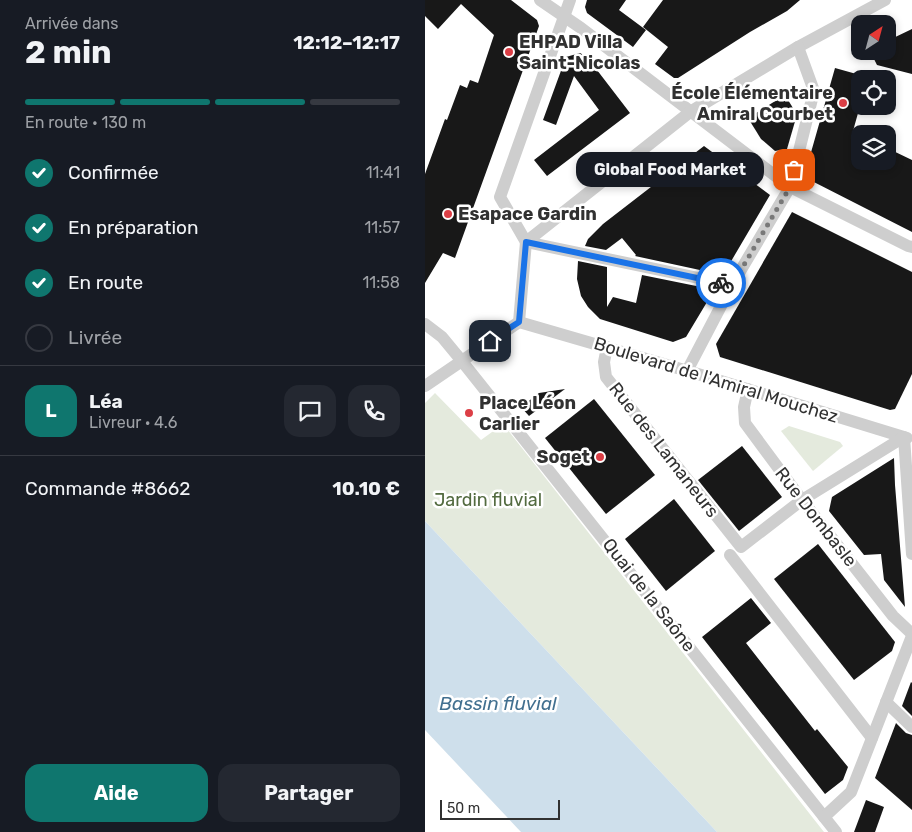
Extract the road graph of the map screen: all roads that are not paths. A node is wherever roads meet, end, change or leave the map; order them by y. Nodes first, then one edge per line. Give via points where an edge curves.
1 (540, 0) edge
2 (570, 0) edge
3 (885, 0) edge
4 (565, 18) junction
5 (799, 48) junction
6 (690, 112) junction
7 (790, 187) junction
8 (526, 242) junction
9 (912, 247) edge
10 (732, 285) junction
11 (519, 322) junction
12 (425, 324) edge
13 (607, 348) junction
14 (461, 360) junction
15 (687, 371) junction
16 (429, 382) edge
17 (748, 389) junction
18 (908, 438) edge
19 (802, 500) junction
20 (912, 554) edge
21 (730, 556) dead end
22 (912, 635) edge
23 (886, 702) junction
24 (912, 727) edge
25 (872, 738) junction
26 (824, 817) junction
27 (836, 832) edge

1 - 4 street
2 - 4 street
3 - 5 street
4 - 6 street
4 - 8 street via 500,197
5 - 6 street
5 - 7 street via 814,91
6 - 7 street
6 - 8 street
7 - 9 street
7 - 10 street
8 - 10 street
8 - 11 street
10 - 15 street
11 - 13 street, Boulevard de l'Amiral Mouchez
11 - 14 street
12 - 14 street, Quai de la Saône via 442,337
13 - 15 street, Boulevard de l'Amiral Mouchez
13 - 19 street, Rue des Lamaneurs via 604,362 606,377 741,547
14 - 16 street
14 - 26 street, Quai de la Saône
15 - 17 street, Boulevard de l'Amiral Mouchez
17 - 18 street, Boulevard de l'Amiral Mouchez
17 - 19 street, Rue Dombasle via 745,423
18 - 19 street
18 - 20 street
19 - 22 street, Rue Dombasle via 893,616
21 - 25 street
22 - 23 street
23 - 24 street
23 - 25 street
25 - 26 street via 851,792
26 - 27 street, Quai de la Saône

